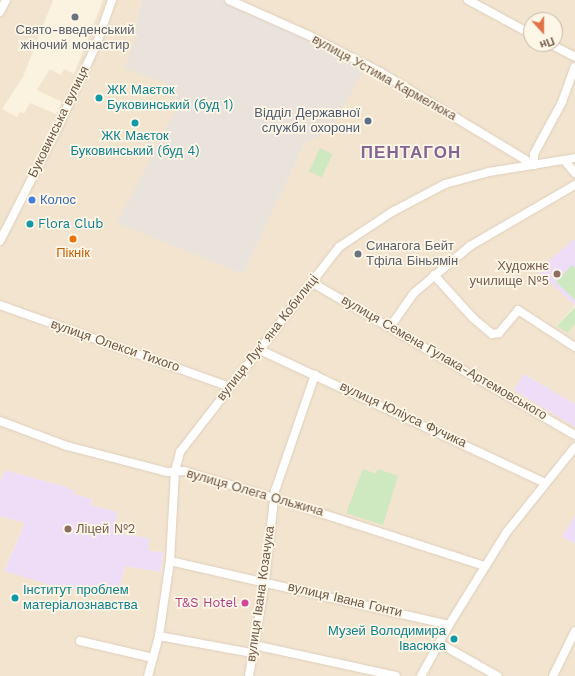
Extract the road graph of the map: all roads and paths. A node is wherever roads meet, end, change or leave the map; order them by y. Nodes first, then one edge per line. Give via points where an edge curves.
1 (6, 0) edge
2 (112, 0) edge
3 (229, 0) edge
4 (468, 0) edge
5 (0, 12) edge
6 (523, 30) edge
7 (563, 51) edge
8 (575, 57) edge
9 (575, 67) edge
10 (575, 158) edge
11 (564, 160) junction
12 (534, 165) junction
13 (575, 173) edge
14 (575, 185) edge
15 (0, 241) edge
16 (434, 275) junction
17 (311, 282) junction
18 (0, 305) edge
19 (390, 327) junction
20 (575, 346) edge
21 (260, 350) junction
22 (315, 375) junction
23 (230, 387) junction
24 (0, 421) edge
25 (575, 435) edge
26 (575, 447) edge
27 (175, 471) junction
28 (545, 483) junction
29 (274, 498) junction
30 (170, 562) junction
31 (484, 566) junction
32 (264, 582) junction
33 (449, 625) junction
34 (575, 631) edge
35 (159, 636) junction
36 (80, 640) dead end
37 (439, 643) junction
38 (253, 649) junction
39 (153, 658) junction
40 (148, 676) edge
41 (249, 676) edge
42 (396, 676) edge
43 (421, 676) edge
44 (497, 676) edge
45 (553, 676) edge

1 - 5 street
2 - 15 street, Буковинська вулиця via 97,43 63,117
3 - 12 street, вулиця Устима Кармелюка via 380,72
4 - 6 street
7 - 8 street
9 - 12 street via 562,102 534,154
10 - 11 street, вулиця Лукʼяна Кобилиці
11 - 12 street, вулиця Лукʼяна Кобилиці
11 - 13 street
12 - 17 street, вулиця Лукʼяна Кобилиці via 489,172 445,184 423,194 355,235 340,248
14 - 16 street via 470,246
16 - 19 street via 414,293
16 - 20 street via 473,318 492,334 499,333 518,310
17 - 19 street, вулиця Семена Гулака-Артемовського
17 - 21 street, вулиця Лукʼяна Кобилиці
18 - 23 street, вулиця Олекси Тихого
19 - 25 street, вулиця Семена Гулака-Артемовського
21 - 22 street, вулиця Юліуса Фучика
21 - 23 street, вулиця Лукʼяна Кобилиці
22 - 28 street, вулиця Юліуса Фучика
22 - 29 street, вулиця Івана Козачука
23 - 27 street, вулиця Лукʼяна Кобилиці via 180,452
24 - 27 street, вулиця Олега Ольжича via 66,446
26 - 28 street
27 - 29 street, вулиця Олега Ольжича via 184,471
27 - 30 street, вулиця Лукʼяна Кобилиці
28 - 31 street
29 - 31 street, вулиця Олега Ольжича
29 - 32 street, вулиця Івана Козачука
30 - 32 street, вулиця Івана Гонти
30 - 35 street, вулиця Лукʼяна Кобилиці
31 - 33 street
32 - 33 street, вулиця Івана Гонти
32 - 38 street, вулиця Івана Козачука
33 - 37 street
34 - 45 street
35 - 38 street
35 - 39 street, вулиця Лукʼяна Кобилиці
36 - 39 street
37 - 43 street
37 - 44 street
38 - 41 street, вулиця Івана Козачука
38 - 42 street
39 - 40 street, вулиця Лукʼяна Кобилиці

